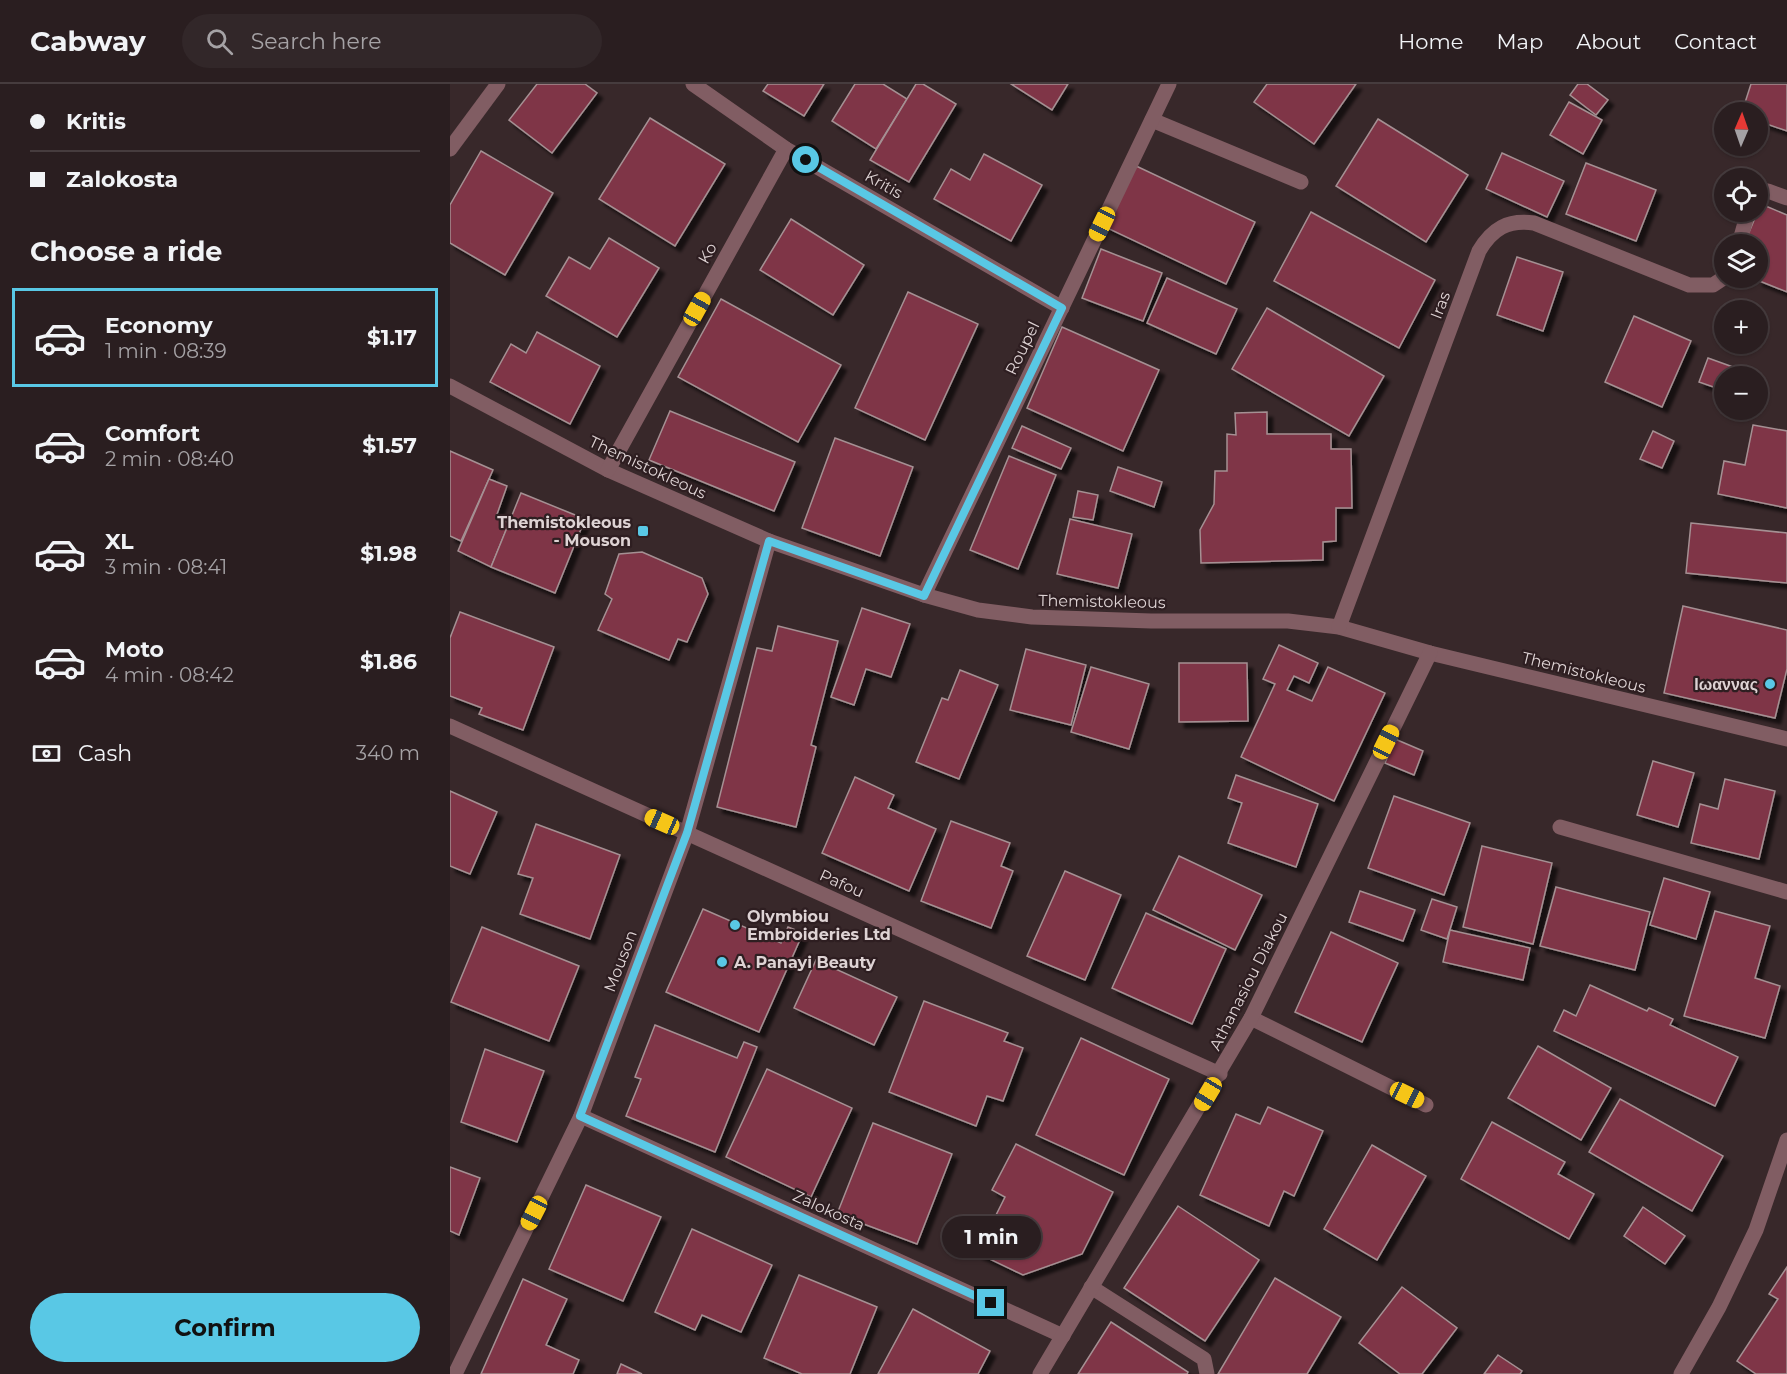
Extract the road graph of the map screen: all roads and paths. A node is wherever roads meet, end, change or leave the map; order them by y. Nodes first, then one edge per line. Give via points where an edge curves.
1 (498, 84) edge
2 (693, 84) edge
3 (1169, 84) edge
4 (1152, 120) junction
5 (450, 149) edge
6 (786, 149) junction
7 (1300, 182) dead end
8 (1768, 191) edge
9 (1787, 198) edge
10 (1714, 284) edge
11 (1062, 308) junction
12 (450, 386) edge
13 (608, 470) junction
14 (769, 541) junction
15 (924, 596) junction
16 (1339, 627) junction
17 (1430, 654) junction
18 (450, 726) edge
19 (1787, 740) edge
20 (1560, 827) dead end
21 (687, 833) junction
22 (1787, 892) edge
23 (1251, 1018) junction
24 (1220, 1074) junction
25 (1426, 1105) dead end
26 (580, 1116) junction
27 (1787, 1140) edge
28 (1091, 1287) junction
29 (1063, 1335) junction
30 (455, 1374) edge
31 (1040, 1374) edge
32 (1207, 1374) edge
33 (1681, 1374) edge

1 - 5 street
2 - 6 street, Kritis
3 - 4 street, Roupel
4 - 7 street
4 - 11 street, Roupel
6 - 11 street, Kritis
6 - 13 street, Ko
8 - 9 street
10 - 16 street, Iras via 1689,285 1534,223 1521,221 1495,230 1479,251
11 - 15 street, Roupel
12 - 13 street, Themistokleous
13 - 14 street, Themistokleous
14 - 15 street, Themistokleous
14 - 21 street, Mouson
15 - 16 street, Themistokleous via 978,610 1032,617 1288,621
16 - 17 street, Themistokleous
17 - 19 street, Themistokleous
17 - 23 street, Athanasiou Diakou
18 - 21 street, Pafou
20 - 22 street
21 - 24 street, Pafou
21 - 26 street, Mouson
23 - 24 street, Athanasiou Diakou
23 - 25 street
24 - 28 street, Athanasiou Diakou
26 - 29 street, Zalokosta
26 - 30 street, Mouson
27 - 33 street via 1756,1230
28 - 29 street, Athanasiou Diakou
28 - 32 street via 1204,1359
29 - 31 street, Athanasiou Diakou

